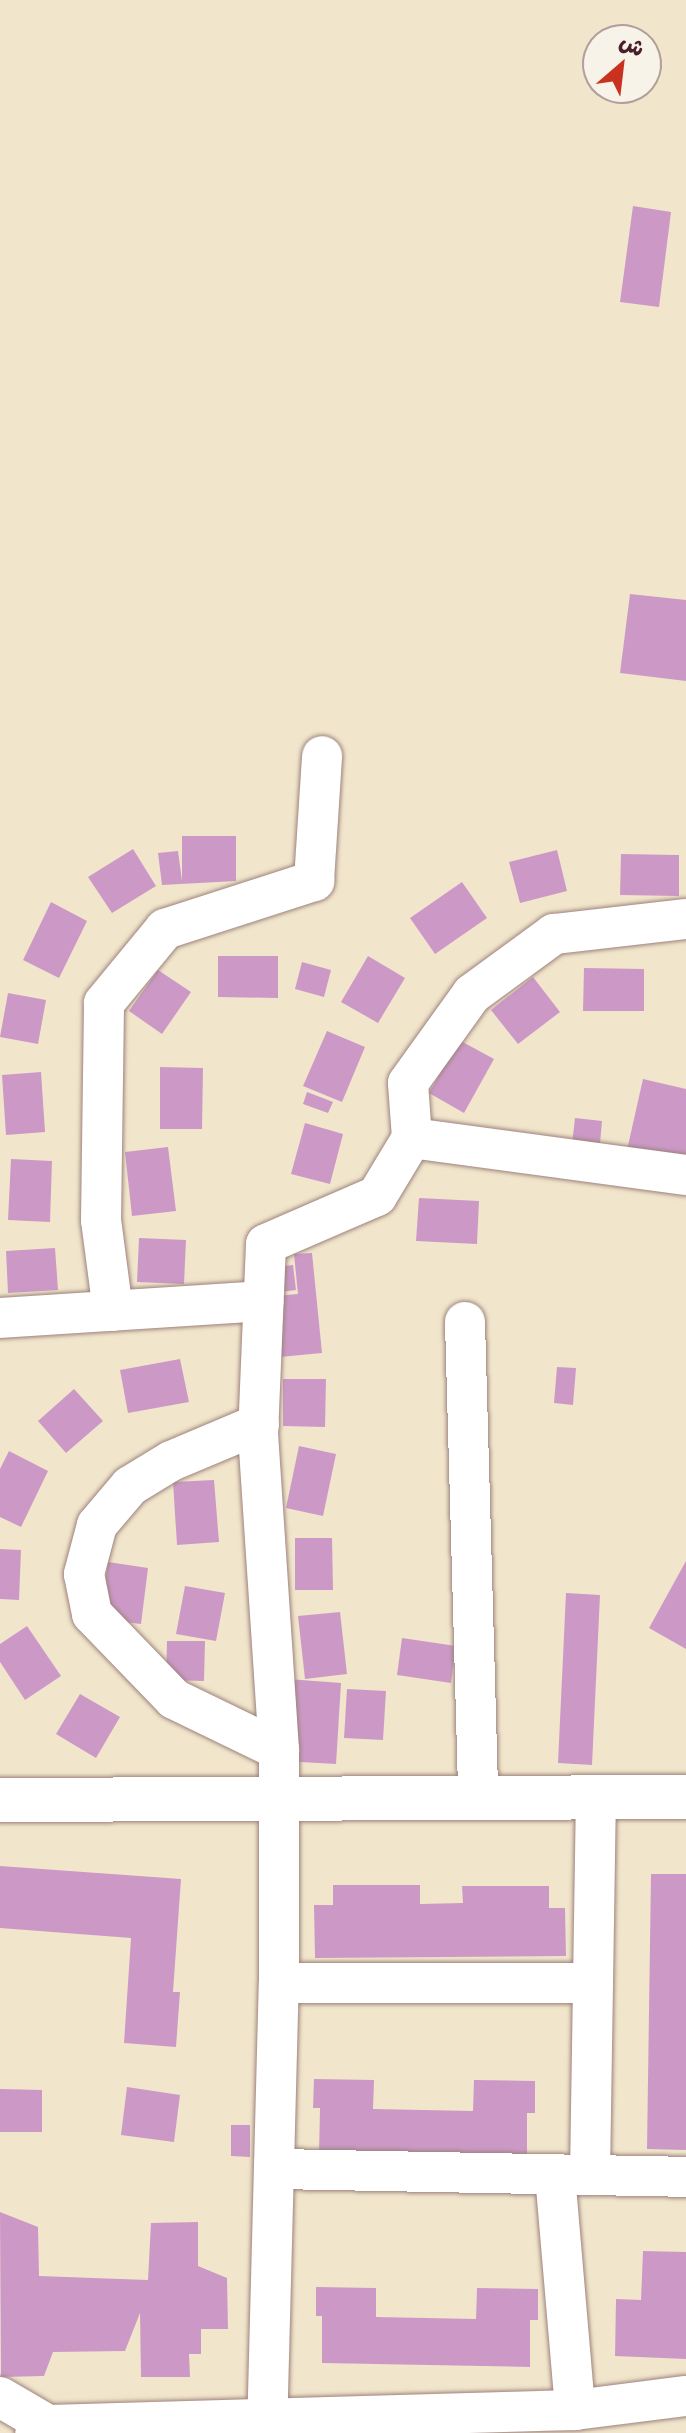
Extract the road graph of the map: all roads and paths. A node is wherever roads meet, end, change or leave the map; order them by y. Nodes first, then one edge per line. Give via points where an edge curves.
1 (322, 756) dead end
2 (686, 919) edge
3 (412, 1138) junction
4 (686, 1175) edge
5 (263, 1301) junction
6 (113, 1311) junction
7 (0, 1318) edge
8 (465, 1322) dead end
9 (259, 1424) junction
10 (279, 1750) junction
11 (278, 1797) junction
12 (478, 1797) junction
13 (596, 1797) junction
14 (686, 1797) edge
15 (0, 1800) edge
16 (279, 1983) junction
17 (593, 1983) junction
18 (277, 2169) junction
19 (573, 2175) junction
20 (686, 2177) edge
21 (686, 2396) edge
22 (0, 2397) edge
23 (575, 2410) junction
24 (268, 2426) edge
25 (42, 2429) edge

1 - 6 street via 314,881 165,929 104,1003 101,1220
2 - 3 street via 554,934 472,994 408,1083
3 - 4 street
3 - 5 street via 377,1196 266,1244
5 - 6 street
5 - 9 street
6 - 7 street
8 - 12 street
9 - 10 street
9 - 10 street via 171,1461 130,1486 97,1525 84,1574 92,1614 174,1699
10 - 11 street
11 - 12 main road
11 - 15 main road
11 - 16 street
12 - 13 main road
13 - 14 main road
13 - 17 street
16 - 17 street
16 - 18 street
17 - 19 street
18 - 19 street
18 - 24 street
19 - 20 street
19 - 23 street
21 - 23 street
22 - 25 street
23 - 24 street
24 - 25 street

